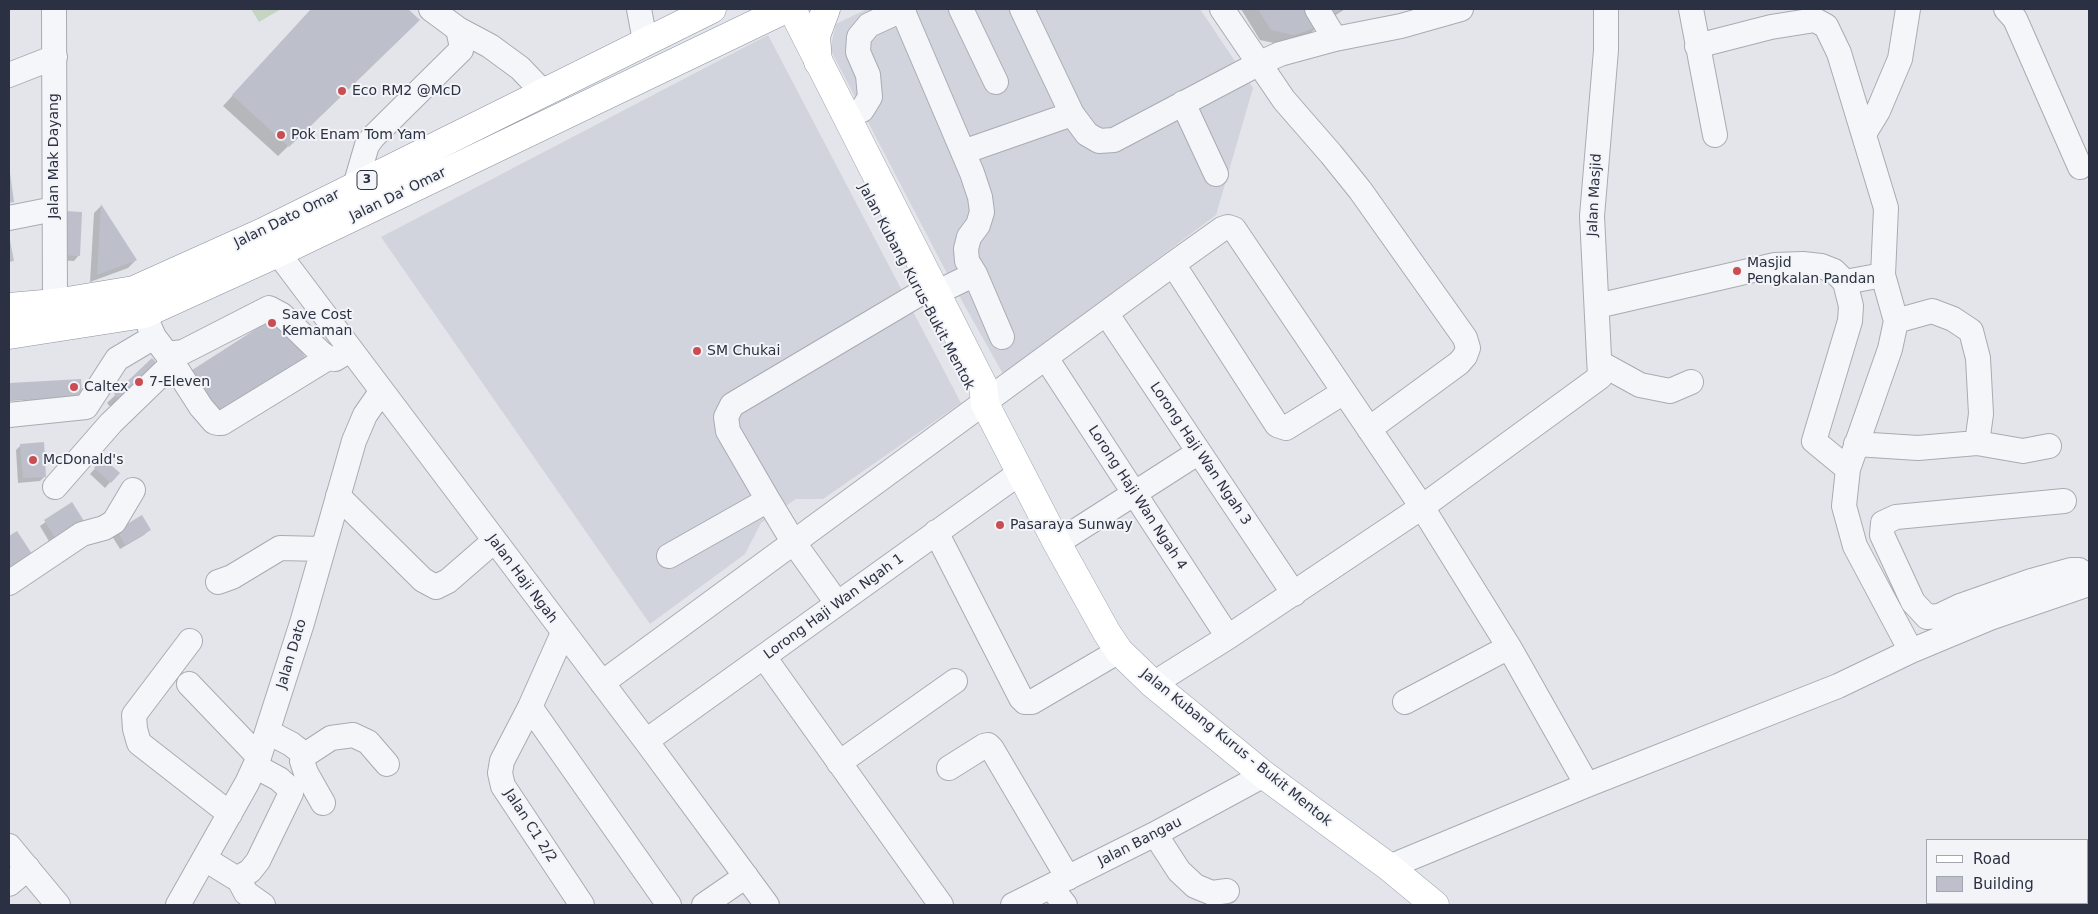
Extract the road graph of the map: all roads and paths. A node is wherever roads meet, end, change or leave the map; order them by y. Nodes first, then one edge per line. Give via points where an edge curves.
1 (54, 9) edge
2 (431, 9) edge
3 (639, 9) edge
4 (712, 9) edge
5 (734, 9) edge
6 (826, 9) edge
7 (903, 9) edge
8 (961, 9) edge
9 (1022, 9) edge
10 (1222, 9) edge
11 (1317, 9) edge
12 (1461, 9) edge
13 (1606, 9) edge
14 (1691, 9) edge
15 (1908, 9) edge
16 (2006, 9) edge
17 (782, 10) edge
18 (1396, 17) edge
19 (1830, 17) edge
20 (458, 29) junction
21 (1335, 39) junction
22 (645, 41) junction
23 (1698, 46) junction
24 (55, 57) junction
25 (605, 61) junction
26 (818, 62) junction
27 (1258, 64) junction
28 (9, 75) edge
29 (996, 82) dead end
30 (543, 92) junction
31 (1183, 103) junction
32 (1072, 114) junction
33 (847, 118) junction
34 (1864, 134) junction
35 (1715, 135) dead end
36 (963, 152) junction
37 (2080, 167) dead end
38 (1216, 174) dead end
39 (355, 186) junction
40 (54, 209) junction
41 (9, 218) edge
42 (278, 253) junction
43 (1173, 264) junction
44 (975, 274) junction
45 (1883, 275) junction
46 (1844, 282) junction
47 (927, 294) junction
48 (55, 303) junction
49 (1596, 306) junction
50 (9, 307) edge
51 (1106, 313) junction
52 (1896, 321) junction
53 (9, 335) edge
54 (1002, 337) dead end
55 (159, 342) junction
56 (350, 350) junction
57 (328, 358) junction
58 (1046, 358) junction
59 (1598, 372) junction
60 (1691, 382) dead end
61 (381, 392) junction
62 (1344, 392) junction
63 (985, 404) junction
64 (9, 415) edge
65 (1369, 429) junction
66 (1977, 443) junction
67 (1856, 444) junction
68 (2049, 446) dead end
69 (1199, 452) junction
70 (1848, 469) junction
71 (1021, 472) junction
72 (55, 487) dead end
73 (133, 490) dead end
74 (1135, 494) junction
75 (338, 496) junction
76 (768, 500) junction
77 (2064, 501) dead end
78 (1422, 507) junction
79 (936, 532) junction
80 (494, 541) junction
81 (794, 543) junction
82 (1058, 543) junction
83 (323, 549) junction
84 (669, 556) dead end
85 (2089, 579) edge
86 (218, 582) dead end
87 (9, 583) edge
88 (2089, 584) edge
89 (1294, 594) junction
90 (837, 603) junction
91 (563, 633) junction
92 (1228, 637) junction
93 (190, 641) dead end
94 (1509, 647) junction
95 (1119, 651) junction
96 (1911, 651) junction
97 (764, 657) junction
98 (955, 681) dead end
99 (602, 683) junction
100 (189, 684) dead end
101 (1153, 684) junction
102 (1405, 702) dead end
103 (530, 707) junction
104 (268, 732) junction
105 (646, 742) junction
106 (305, 755) junction
107 (257, 761) junction
108 (839, 763) junction
109 (387, 764) dead end
110 (950, 768) dead end
111 (1264, 775) junction
112 (1587, 785) junction
113 (323, 803) dead end
114 (230, 814) junction
115 (1155, 834) junction
116 (9, 846) edge
117 (205, 859) junction
118 (28, 868) junction
119 (1389, 868) junction
120 (746, 876) junction
121 (238, 878) junction
122 (9, 884) edge
123 (1061, 890) edge
124 (1227, 891) dead end
125 (58, 905) edge
126 (178, 905) edge
127 (263, 905) edge
128 (582, 905) edge
129 (669, 905) edge
130 (704, 905) edge
131 (767, 905) edge
132 (941, 905) edge
133 (1013, 905) edge
134 (1435, 905) edge

1 - 24 street, Jalan Mak Dayang
2 - 20 street
3 - 22 street
4 - 22 main road, Jalan Dato Omar / 3
5 - 25 main road via 644,51
6 - 26 main road via 816,36
7 - 33 street via 869,25 858,37 858,52 868,75 870,97 862,110
7 - 36 street
8 - 29 street
9 - 32 street
10 - 27 street
11 - 21 street
12 - 18 street
13 - 49 street, Jalan Masjid via 1606,50 1592,216
14 - 23 street
15 - 34 street via 1900,58 1878,111
16 - 37 street via 2015,19
17 - 26 main road, Jalan Kubang Kurus-Bukit Mentok
17 - 42 main road, Jalan Da' Omar / 3
17 - 47 main road, Jalan Kubang Kurus-Bukit Mentok
18 - 21 street
19 - 23 street via 1771,27
19 - 34 street
20 - 30 street via 490,46 520,68
20 - 39 street via 461,50 373,137 367,145
21 - 27 street via 1280,54
22 - 25 main road, Jalan Dato Omar / 3
23 - 35 street
24 - 28 street
24 - 40 street, Jalan Mak Dayang
25 - 30 main road, Jalan Dato Omar / 3
26 - 33 main road, Jalan Kubang Kurus-Bukit Mentok
27 - 31 street
27 - 65 street via 1360,190 1468,348 1459,363
30 - 39 main road, Jalan Dato Omar / 3
31 - 32 street via 1114,140 1099,141 1086,134
31 - 38 street
32 - 36 street
33 - 47 main road, Jalan Kubang Kurus-Bukit Mentok
34 - 45 street via 1886,208
36 - 44 street via 980,197 982,212 966,249
39 - 48 main road, Jalan Dato Omar / 3 via 134,290
40 - 41 street
40 - 48 street, Jalan Mak Dayang
42 - 55 main road, Jalan Da' Omar / 3
42 - 56 street, Jalan Haji Ngah
43 - 51 street
43 - 62 street via 1277,425 1286,428
43 - 62 street via 1222,228 1234,229
44 - 47 street
44 - 54 street
45 - 46 street
45 - 52 street
46 - 49 street via 1834,271 1820,266 1775,265
46 - 70 street via 1851,306 1850,321 1814,438 1816,444
47 - 63 main road, Jalan Kubang Kurus-Bukit Mentok via 969,392
47 - 76 street via 732,405 726,417 728,431
48 - 50 main road, Jalan Dato Omar / 3
49 - 59 street, Jalan Masjid
51 - 58 street
51 - 69 street, Lorong Haji Wan Ngah 3
52 - 66 street via 1932,311 1971,331 1978,358 1980,395
52 - 67 street via 1890,349
53 - 55 main road, Jalan Da' Omar / 3
55 - 57 street via 183,352 269,308 282,314
55 - 57 street via 201,406 214,422 222,423
55 - 64 street via 117,358 86,407
55 - 72 street via 111,423
56 - 57 street via 335,359
56 - 61 street, Jalan Haji Ngah
58 - 63 street
58 - 74 street, Lorong Haji Wan Ngah 4
59 - 60 street via 1670,391
59 - 78 street
61 - 75 street, Jalan Dato via 365,415 354,441
61 - 80 street, Jalan Haji Ngah
62 - 65 street
63 - 71 main road, Jalan Kubang Kurus - Bukit Mentok
63 - 81 street
65 - 78 street
66 - 67 street via 1918,448
66 - 68 street via 2023,451
67 - 70 street
69 - 74 street
69 - 89 street, Lorong Haji Wan Ngah 3
70 - 96 street via 1844,506 1855,546
71 - 79 street, Lorong Haji Wan Ngah 1
71 - 82 main road, Jalan Kubang Kurus - Bukit Mentok
73 - 87 street via 114,522 82,534
74 - 82 street
74 - 92 street, Lorong Haji Wan Ngah 4
75 - 80 street via 423,580 436,587 448,582
75 - 83 street, Jalan Dato
76 - 81 street
76 - 84 street
77 - 85 street via 1896,517 1883,524 1882,535 1913,602 1927,617 1939,616 2031,581 2072,570 2079,570
78 - 89 street
78 - 94 street
79 - 90 street, Lorong Haji Wan Ngah 1
79 - 95 street via 1025,702 1032,702
80 - 91 street, Jalan Haji Ngah
81 - 90 street
81 - 99 street
82 - 95 main road, Jalan Kubang Kurus - Bukit Mentok
83 - 86 street via 280,548
83 - 104 street, Jalan Dato
88 - 96 street via 1990,618
89 - 92 street
90 - 97 street, Lorong Haji Wan Ngah 1
91 - 99 street, Jalan Haji Ngah
91 - 103 street, Jalan C1 2/2
92 - 101 street
93 - 114 street via 134,715 135,729 139,743
94 - 102 street
94 - 112 street
95 - 101 main road, Jalan Kubang Kurus - Bukit Mentok
96 - 112 street via 1838,686
97 - 105 street, Lorong Haji Wan Ngah 1
97 - 108 street
98 - 108 street
99 - 105 street, Jalan Haji Ngah
100 - 107 street
101 - 111 main road, Jalan Kubang Kurus - Bukit Mentok
103 - 128 street, Jalan C1 2/2 via 502,761 500,774 503,786
103 - 129 street
104 - 106 street
104 - 107 street, Jalan Dato
105 - 120 street, Jalan Haji Ngah
106 - 109 street via 331,738 353,735 368,742
106 - 113 street via 302,761 306,773
107 - 114 street, Jalan Dato
107 - 121 street via 292,793 258,861
108 - 132 street
110 - 123 street via 984,746 992,749
111 - 115 street, Jalan Bangau
111 - 119 main road, Jalan Kubang Kurus - Bukit Mentok
112 - 119 street
114 - 117 street, Jalan Dato
115 - 123 street, Jalan Bangau
115 - 124 street via 1179,871 1195,886 1212,893
116 - 118 street
117 - 121 street
117 - 126 street, Jalan Dato
118 - 122 street
118 - 125 street
119 - 134 main road, Jalan Kubang Kurus - Bukit Mentok
120 - 130 street
120 - 131 street, Jalan Haji Ngah
121 - 127 street via 246,894
123 - 133 street, Jalan Bangau

